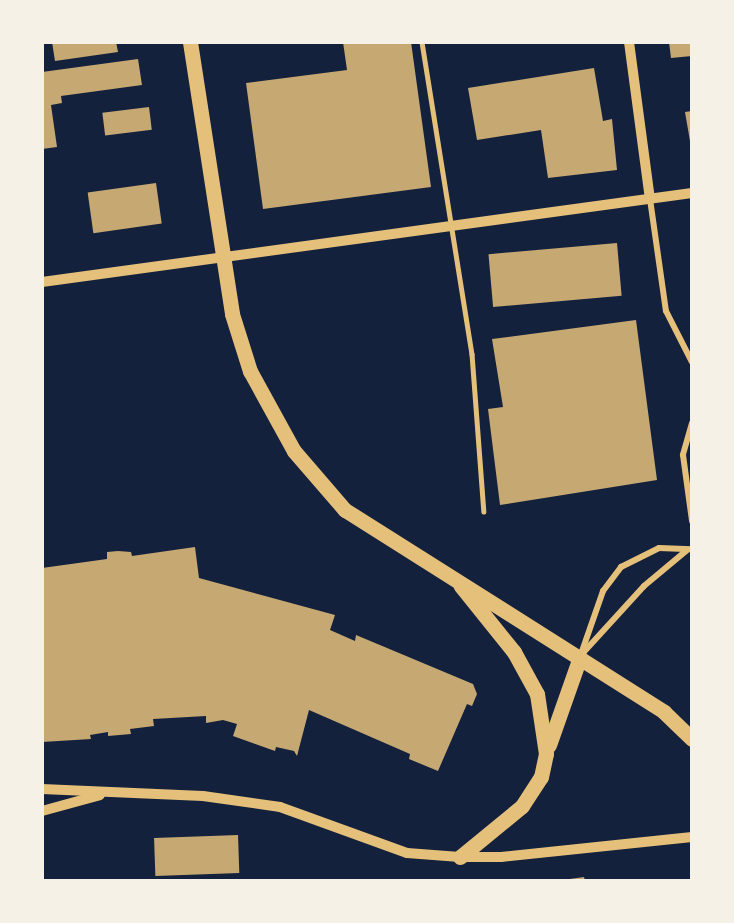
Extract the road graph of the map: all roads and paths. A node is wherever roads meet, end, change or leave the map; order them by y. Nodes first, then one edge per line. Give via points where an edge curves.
1 (190, 42) edge
2 (422, 42) edge
3 (628, 42) edge
4 (692, 193) edge
5 (650, 199) junction
6 (451, 226) junction
7 (222, 257) junction
8 (42, 282) edge
9 (692, 362) edge
10 (692, 423) edge
11 (484, 512) dead end
12 (692, 521) edge
13 (690, 549) edge
14 (454, 577) junction
15 (580, 657) junction
16 (692, 739) edge
17 (546, 754) junction
18 (42, 789) edge
19 (112, 792) junction
20 (42, 811) edge
21 (692, 837) edge
22 (460, 857) junction

1 - 7 main road
2 - 6 lane
3 - 5 street
4 - 5 street
5 - 6 street
5 - 9 street via 666,311
6 - 7 street
6 - 11 lane via 472,354
7 - 8 street
7 - 14 main road via 240,345 262,398 294,451 345,510
10 - 12 street via 683,455
13 - 15 street via 650,580
13 - 15 street via 659,548 621,567 603,591
14 - 15 main road
14 - 17 main road via 525,672 540,703
15 - 16 main road via 664,712
15 - 17 main road
17 - 22 main road via 541,777 522,807
18 - 19 street
19 - 20 street
19 - 22 street via 203,796 280,807 407,853
21 - 22 street via 501,858

